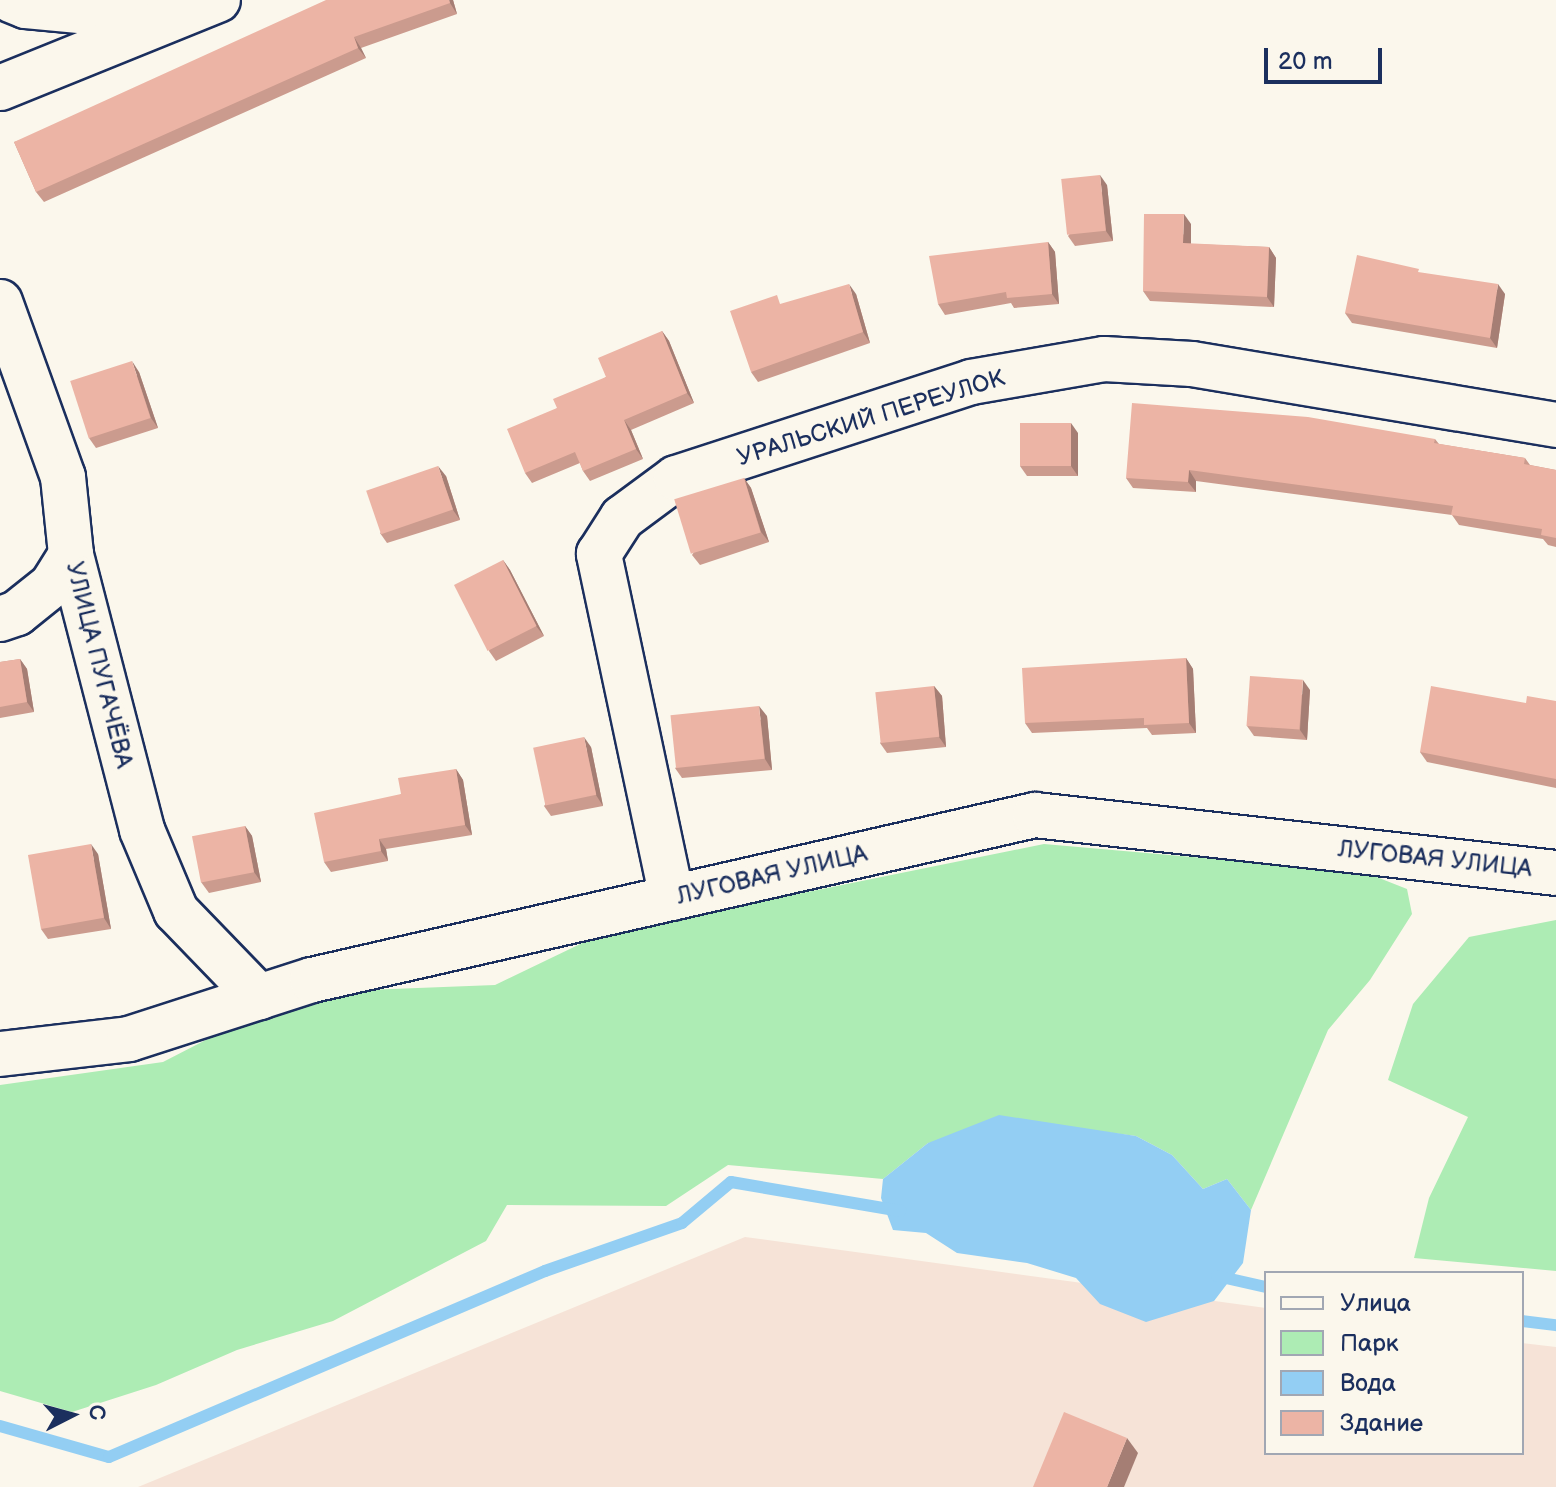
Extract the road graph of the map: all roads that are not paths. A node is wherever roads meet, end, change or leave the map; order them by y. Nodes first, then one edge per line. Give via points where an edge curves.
1 (11, 0) edge
2 (218, 0) edge
3 (170, 19) junction
4 (0, 88) edge
5 (0, 302) edge
6 (1556, 425) edge
7 (71, 555) junction
8 (0, 619) edge
9 (1556, 873) edge
10 (672, 898) junction
11 (259, 997) junction
12 (0, 1054) edge

1 - 3 street via 26,6
2 - 3 street
3 - 4 street
5 - 7 street, УЛИЦА ПУГАЧЁВА via 63,477
6 - 10 street, УРАЛЬСКИЙ ПЕРЕУЛОК via 1192,364 1104,359 971,382 676,478 622,518 599,554
7 - 8 street via 52,585 17,613
7 - 11 street, УЛИЦА ПУГАЧЁВА via 142,830 176,911
9 - 10 street, ЛУГОВАЯ УЛИЦА via 1035,815
10 - 11 street, ЛУГОВАЯ УЛИЦА via 312,980
11 - 12 street, ЛУГОВАЯ УЛИЦА via 129,1039

